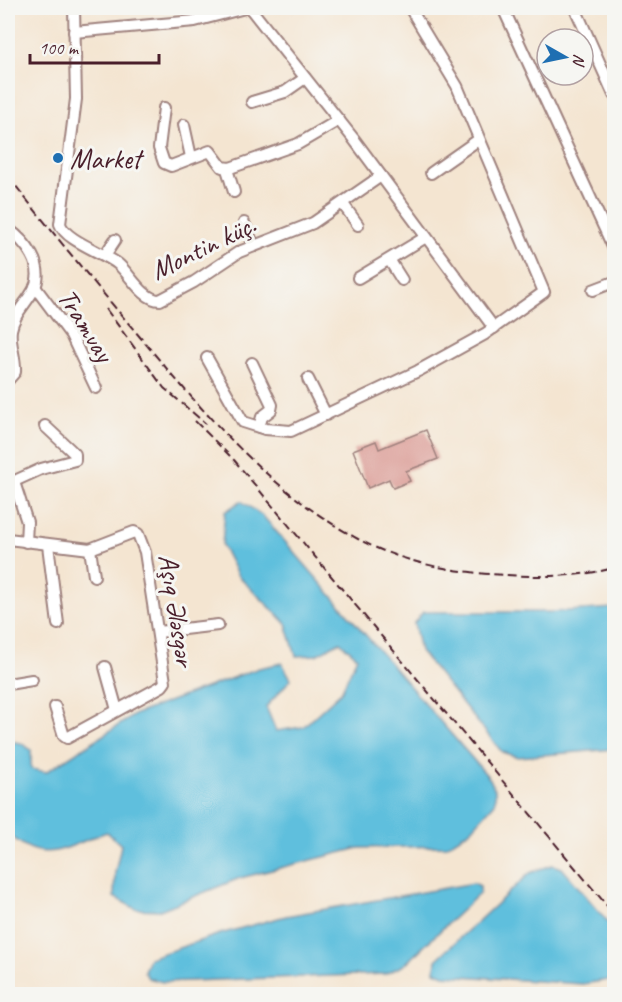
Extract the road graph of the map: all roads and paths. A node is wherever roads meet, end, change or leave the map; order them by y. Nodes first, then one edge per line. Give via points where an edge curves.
1 (74, 8) edge
2 (252, 8) edge
3 (410, 8) edge
4 (503, 8) edge
5 (575, 8) edge
6 (74, 32) junction
7 (305, 78) junction
8 (615, 95) edge
9 (252, 102) dead end
10 (164, 108) dead end
11 (339, 120) junction
12 (184, 125) dead end
13 (477, 140) junction
14 (191, 157) junction
15 (227, 169) junction
16 (431, 173) dead end
17 (381, 176) junction
18 (234, 192) dead end
19 (343, 204) junction
20 (244, 223) dead end
21 (358, 225) dead end
22 (8, 229) edge
23 (426, 237) junction
24 (115, 240) dead end
25 (254, 246) junction
26 (615, 249) edge
27 (105, 255) junction
28 (390, 261) junction
29 (358, 278) dead end
30 (402, 280) dead end
31 (615, 282) edge
32 (35, 287) junction
33 (593, 290) dead end
34 (494, 328) junction
35 (207, 358) dead end
36 (252, 363) dead end
37 (308, 379) dead end
38 (8, 380) edge
39 (96, 388) dead end
40 (326, 415) junction
41 (45, 426) dead end
42 (259, 427) junction
43 (11, 483) edge
44 (8, 539) edge
45 (26, 542) junction
46 (48, 546) junction
47 (90, 549) junction
48 (94, 576) dead end
49 (58, 624) dead end
50 (218, 625) dead end
51 (158, 632) junction
52 (105, 667) dead end
53 (32, 680) dead end
54 (8, 684) edge
55 (55, 707) dead end
56 (117, 710) junction

1 - 6 street, Montin küç.
2 - 6 street via 195,21
2 - 7 street
3 - 13 street via 450,71
4 - 26 street
5 - 8 street
6 - 27 street, Montin küç. via 76,99 60,224 68,234
7 - 9 street via 285,92
7 - 11 street
10 - 14 street via 159,148 164,163 171,166
11 - 15 street via 298,144
11 - 17 street
12 - 14 street
13 - 16 street
13 - 34 street via 544,288 540,296
14 - 15 street via 210,151 219,165
15 - 18 street
17 - 19 street, Montin küç.
17 - 23 street
19 - 21 street
19 - 25 street, Montin küç. via 313,223
20 - 25 street
22 - 32 street, Tramvay via 30,250 36,266
23 - 28 street
23 - 34 street
24 - 27 street
25 - 27 street, Montin küç. via 230,256 160,300 150,298 123,268
28 - 29 street
28 - 30 street
31 - 33 street
32 - 38 street, Tramvay via 17,313 12,329 15,372
32 - 39 street, Tramvay via 71,335
34 - 40 street via 418,371
35 - 42 street via 243,422
36 - 42 street via 272,405
37 - 40 street
40 - 42 street via 291,431
41 - 43 street via 76,457
43 - 45 street via 27,522
44 - 45 street, Aşıq Ələsgər
45 - 46 street, Aşıq Ələsgər
46 - 47 street, Aşıq Ələsgər
46 - 49 street
47 - 48 street
47 - 51 street, Aşıq Ələsgər via 129,533 138,534
50 - 51 street
51 - 56 street, Aşıq Ələsgər via 165,682
52 - 56 street
53 - 54 street
55 - 56 street, Aşıq Ələsgər via 67,738

